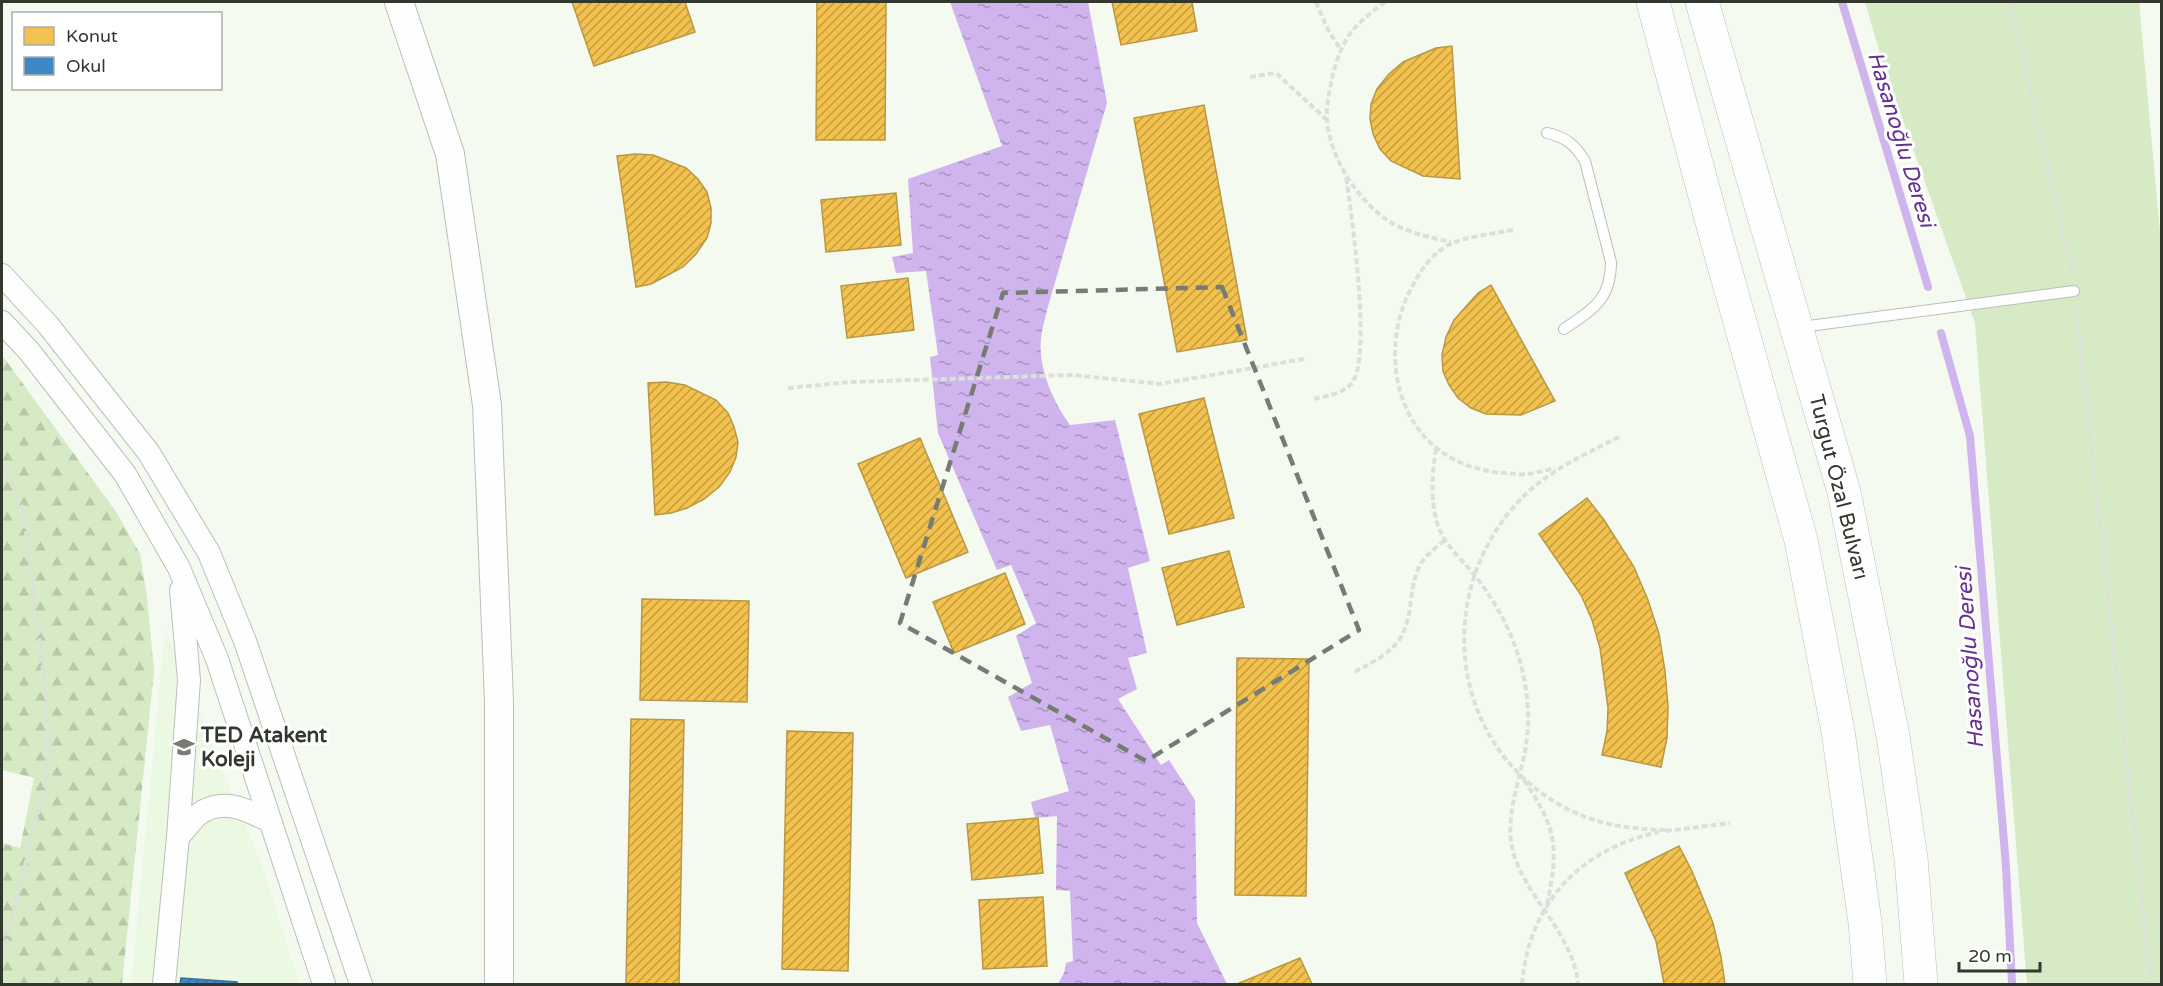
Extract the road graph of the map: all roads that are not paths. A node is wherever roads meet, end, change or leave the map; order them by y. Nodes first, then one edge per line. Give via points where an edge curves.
1 (399, 2) edge
2 (1653, 2) edge
3 (1702, 2) edge
4 (1547, 134) dead end
5 (2, 275) edge
6 (2074, 291) road end
7 (2, 322) edge
8 (1797, 328) junction
9 (1564, 329) dead end
10 (179, 568) junction
11 (270, 821) junction
12 (178, 837) junction
13 (164, 984) edge
14 (324, 984) edge
15 (361, 984) edge
16 (499, 984) edge
17 (1870, 984) edge
18 (1921, 984) edge

1 - 16 street via 450,154 487,405 499,701
2 - 17 main road via 1801,540 1838,731
3 - 8 main road, Turgut Özal Bulvarı
4 - 9 lane via 1568,140 1585,161 1611,262 1610,281 1602,299
5 - 15 street via 48,325 149,453 209,553 245,641
6 - 8 lane
7 - 10 street via 125,474
8 - 18 main road, Turgut Özal Bulvarı via 1844,492 1891,725 1911,858
10 - 11 street via 217,660
10 - 12 street via 189,680
11 - 12 street via 242,807 220,805 199,814
11 - 14 street
12 - 13 street

